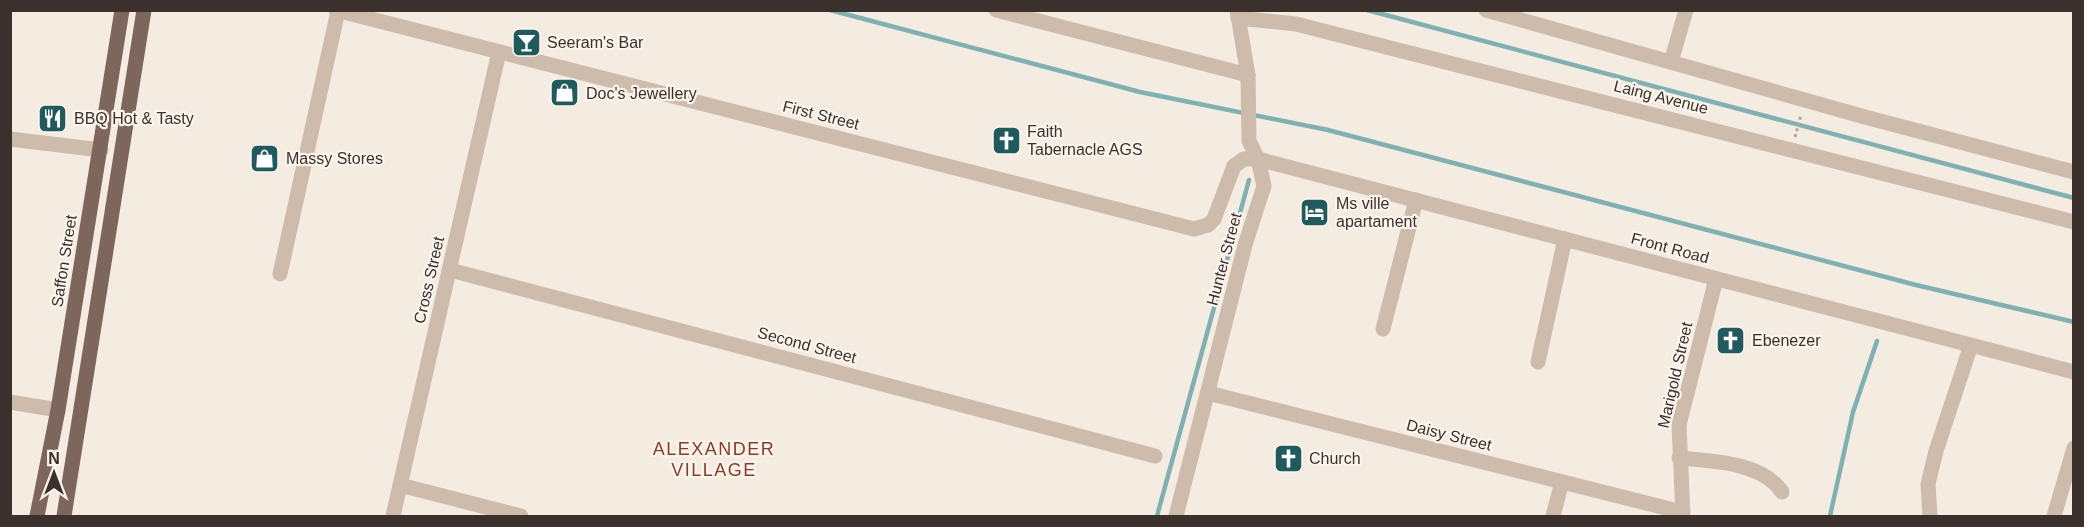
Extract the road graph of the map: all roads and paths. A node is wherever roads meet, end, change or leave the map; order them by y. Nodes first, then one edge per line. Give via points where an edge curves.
1 (122, 10) edge
2 (144, 10) edge
3 (996, 10) edge
4 (1486, 10) edge
5 (1686, 10) edge
6 (337, 11) edge
7 (1238, 14) edge
8 (499, 52) junction
9 (1671, 62) junction
10 (1248, 75) junction
11 (1801, 115) dead end
12 (1795, 138) dead end
13 (10, 139) edge
14 (101, 150) junction
15 (1258, 159) junction
16 (2073, 172) edge
17 (1416, 200) junction
18 (2073, 222) edge
19 (1565, 239) junction
20 (450, 270) junction
21 (280, 274) dead end
22 (1716, 279) junction
23 (1383, 329) dead end
24 (1971, 345) junction
25 (1538, 362) dead end
26 (2073, 372) edge
27 (1208, 393) junction
28 (10, 402) edge
29 (58, 410) junction
30 (2073, 448) edge
31 (1155, 456) dead end
32 (1679, 458) junction
33 (1562, 482) junction
34 (400, 485) junction
35 (1782, 492) dead end
36 (1682, 514) edge
37 (37, 516) edge
38 (64, 516) edge
39 (393, 516) edge
40 (521, 516) edge
41 (1176, 516) edge
42 (1553, 516) edge
43 (1930, 516) edge
44 (2054, 516) edge

1 - 14 main road, Saffon Street
2 - 38 main road
3 - 10 street
4 - 9 street
5 - 9 street
6 - 8 street, First Street
6 - 21 street
7 - 10 street, Hunter Street
7 - 18 street, Laing Avenue via 1296,24
8 - 15 street, First Street via 1194,229 1214,219 1234,166 1244,159
8 - 20 street, Cross Street
9 - 16 street
10 - 15 street, Hunter Street via 1249,141
11 - 12 path
13 - 14 street
14 - 29 main road, Saffon Street
15 - 17 street, Front Road
15 - 27 street, Hunter Street via 1264,186
17 - 19 street, Front Road
17 - 23 street
19 - 22 street, Front Road
19 - 25 street
20 - 31 street, Second Street
20 - 34 street, Cross Street
22 - 24 street, Front Road
22 - 32 street, Marigold Street via 1679,425
24 - 26 street, Front Road
24 - 43 street via 1928,484
27 - 33 street, Daisy Street
27 - 41 street, Hunter Street
28 - 29 street
29 - 37 main road, Saffon Street
30 - 44 street
32 - 35 street via 1752,470
32 - 36 street, Marigold Street
33 - 36 street, Daisy Street
33 - 42 street
34 - 39 street, Cross Street
34 - 40 street

